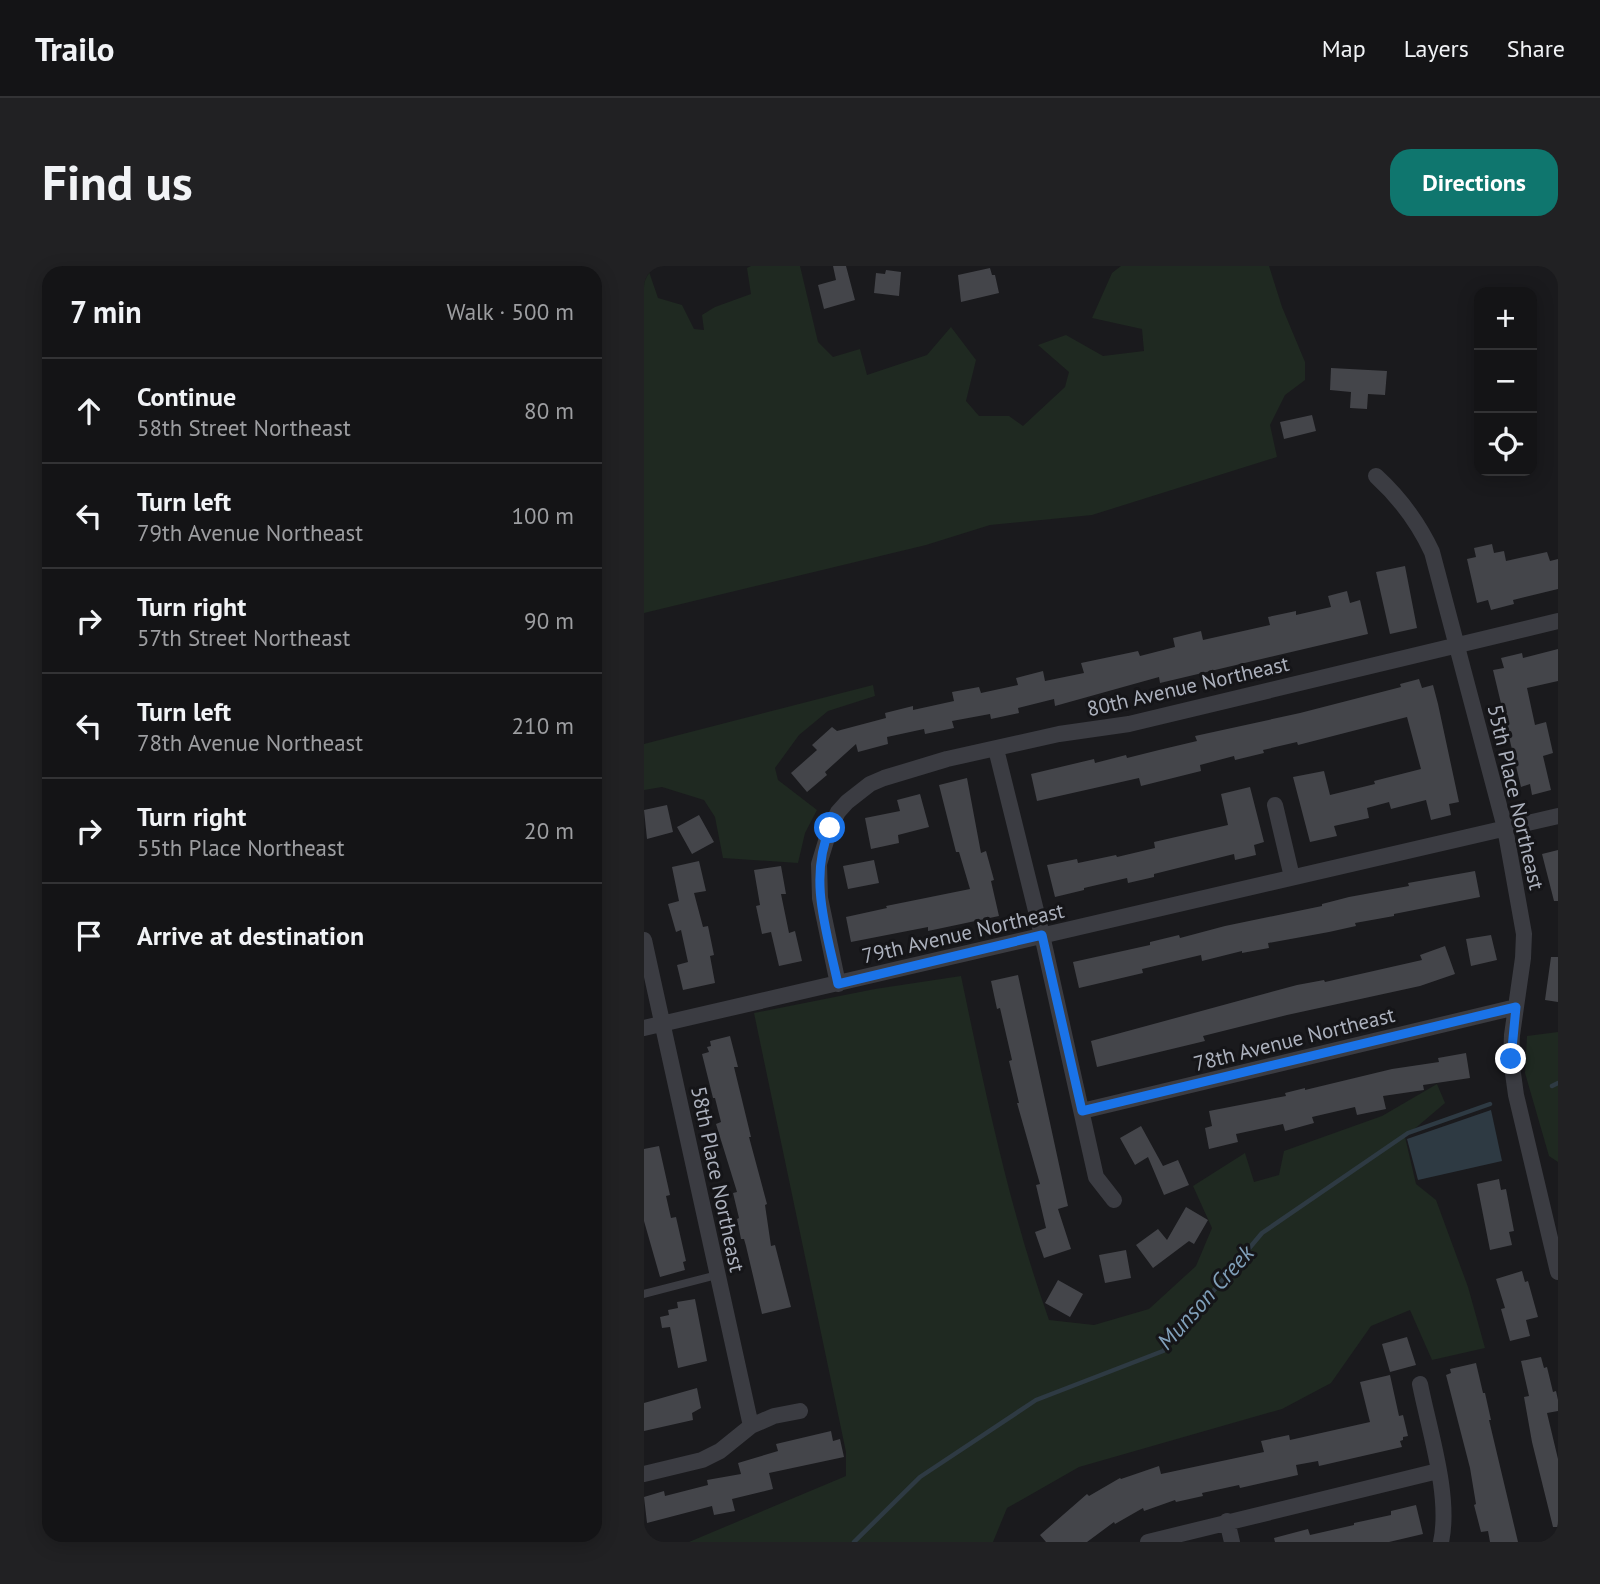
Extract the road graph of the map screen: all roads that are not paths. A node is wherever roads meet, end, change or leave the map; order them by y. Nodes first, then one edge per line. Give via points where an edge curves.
1 (1376, 476) dead end
2 (1558, 621) edge
3 (1458, 644) junction
4 (996, 749) junction
5 (1275, 805) dead end
6 (1558, 816) edge
7 (1505, 828) junction
8 (1292, 877) junction
9 (1042, 935) junction
10 (644, 940) edge
11 (838, 984) junction
12 (1516, 1007) junction
13 (663, 1024) junction
14 (644, 1028) edge
15 (1082, 1111) junction
16 (1114, 1200) dead end
17 (1558, 1272) edge
18 (718, 1275) junction
19 (644, 1294) edge
20 (1420, 1384) dead end
21 (800, 1411) dead end
22 (751, 1426) junction
23 (1438, 1471) junction
24 (644, 1474) edge
25 (1227, 1521) junction
26 (1148, 1542) edge
27 (1232, 1542) edge
28 (1441, 1542) edge

1 - 3 street, 55th Place Northeast via 1402,502 1423,533
2 - 3 street, 80th Avenue Northeast
3 - 4 street, 80th Avenue Northeast via 1129,724
3 - 7 street, 55th Place Northeast
4 - 9 street
4 - 11 street, 80th Avenue Northeast via 884,778 859,792 838,812 825,841 818,882
5 - 8 street
6 - 7 street, 79th Avenue Northeast
7 - 8 street, 79th Avenue Northeast
7 - 12 street, 55th Place Northeast via 1524,934
8 - 9 street, 79th Avenue Northeast
9 - 11 street, 79th Avenue Northeast
9 - 15 street
10 - 13 street, 58th Place Northeast
11 - 13 street, 79th Avenue Northeast
12 - 15 street, 78th Avenue Northeast
12 - 17 street, 55th Place Northeast via 1511,1059 1516,1095
13 - 14 street, 79th Avenue Northeast
13 - 18 street, 58th Place Northeast
15 - 16 street via 1096,1177
18 - 19 lane
18 - 22 street, 58th Place Northeast
20 - 23 street
21 - 22 street
22 - 24 street via 702,1460
23 - 25 street
23 - 28 street via 1444,1502
25 - 26 street
25 - 27 street

